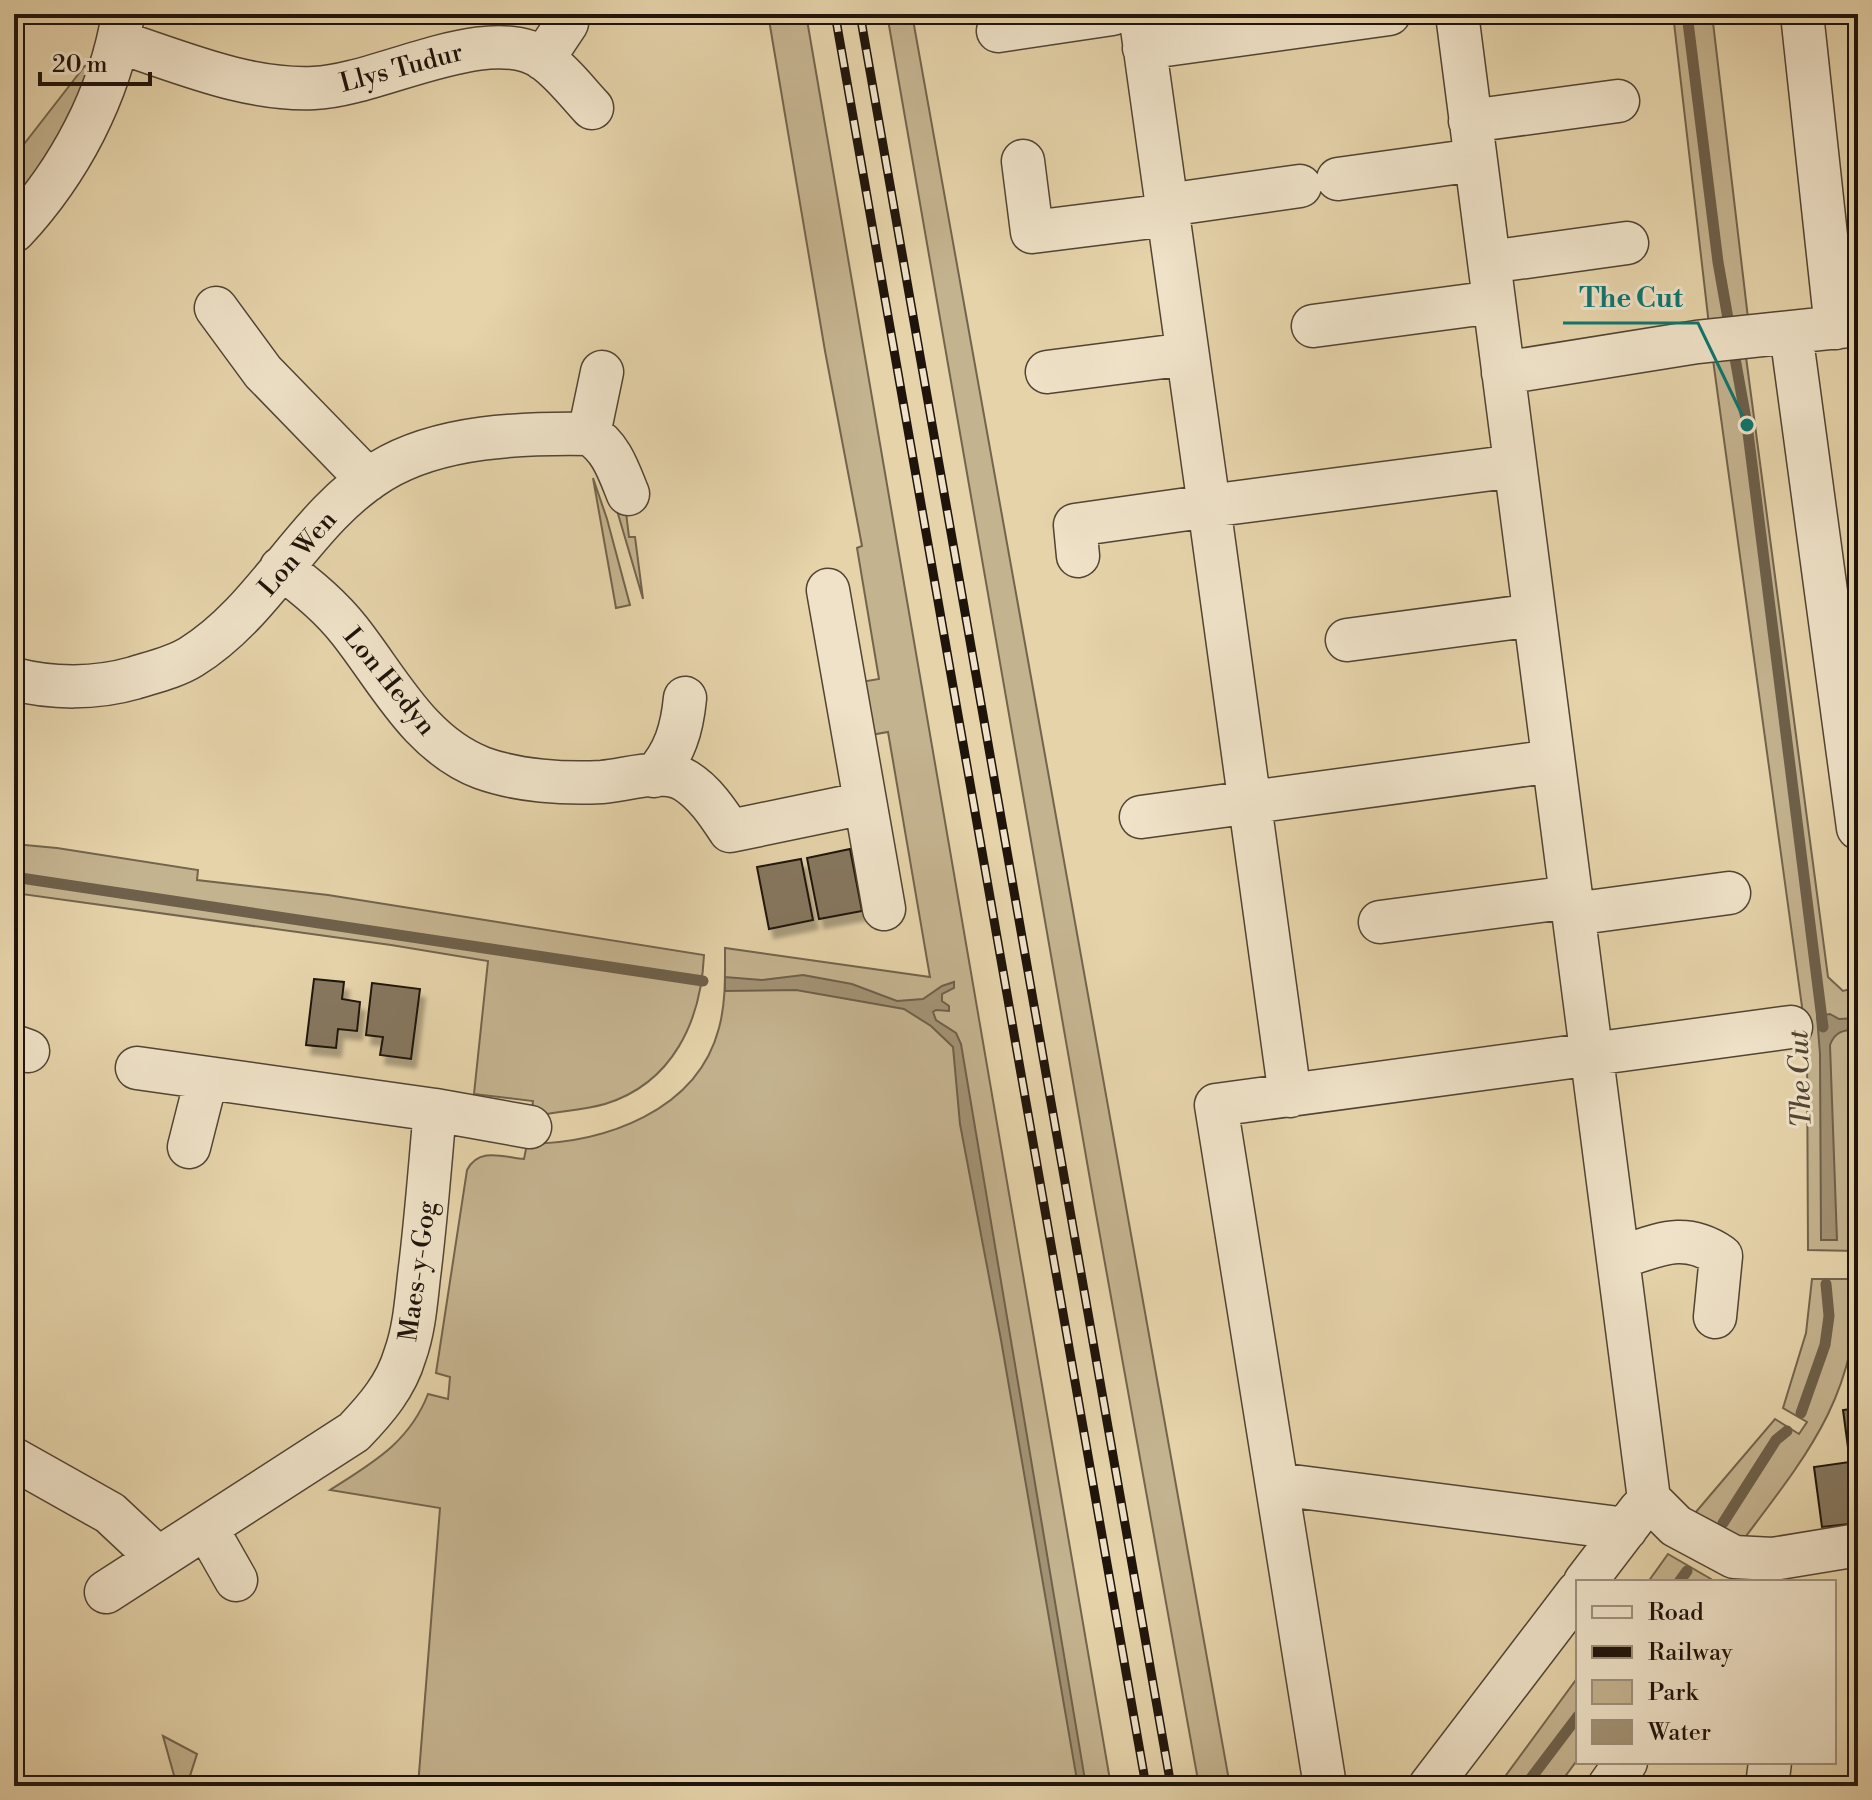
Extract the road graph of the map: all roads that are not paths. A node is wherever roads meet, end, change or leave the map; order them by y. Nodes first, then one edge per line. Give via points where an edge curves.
1 (1112, 14) edge
2 (1389, 14) edge
3 (1457, 14) edge
4 (1802, 14) edge
5 (567, 23) dead end
6 (121, 28) edge
7 (998, 31) dead end
8 (1142, 31) edge
9 (543, 59) junction
10 (1618, 101) dead end
11 (592, 108) dead end
12 (1473, 140) junction
13 (1023, 161) dead end
14 (1167, 210) junction
15 (14, 231) edge
16 (1627, 243) dead end
17 (1491, 282) junction
18 (216, 308) dead end
19 (1313, 326) dead end
20 (1847, 326) edge
21 (1791, 333) junction
22 (1187, 354) junction
23 (602, 372) dead end
24 (1047, 372) dead end
25 (1503, 373) junction
26 (589, 434) junction
27 (1515, 466) junction
28 (368, 480) junction
29 (628, 494) dead end
30 (1209, 506) junction
31 (1078, 556) dead end
32 (281, 568) junction
33 (828, 590) dead end
34 (1534, 615) junction
35 (1347, 640) dead end
36 (14, 679) edge
37 (685, 698) dead end
38 (1553, 761) junction
39 (654, 776) junction
40 (1249, 802) junction
41 (865, 803) junction
42 (1141, 817) dead end
43 (1858, 828) edge
44 (1729, 893) dead end
45 (1572, 906) junction
46 (884, 909) dead end
47 (1380, 922) dead end
48 (1791, 1027) dead end
49 (1591, 1056) junction
50 (137, 1068) dead end
51 (206, 1080) junction
52 (1290, 1096) junction
53 (435, 1110) junction
54 (530, 1127) dead end
55 (189, 1147) dead end
56 (1618, 1258) junction
57 (1715, 1317) dead end
58 (14, 1459) edge
59 (1277, 1484) junction
60 (1650, 1518) junction
61 (207, 1529) junction
62 (1858, 1545) edge
63 (158, 1558) junction
64 (1768, 1567) edge
65 (236, 1580) dead end
66 (1587, 1580) edge
67 (106, 1592) dead end
68 (1576, 1595) edge
69 (1625, 1764) edge
70 (1770, 1764) edge
71 (1433, 1785) edge
72 (1325, 1786) edge
73 (1609, 1786) edge
74 (1767, 1786) edge

1 - 7 street
2 - 8 street
3 - 12 street
4 - 20 street
5 - 9 street
6 - 9 street, Llys Tudur via 244,82 314,88 352,83 476,47 505,46
6 - 15 street via 91,117 58,179
8 - 14 street
9 - 11 street, Llys Tudur
10 - 12 street
12 - 14 street via 1319,183
12 - 17 street
13 - 14 street via 1032,232
14 - 22 street
16 - 17 street
17 - 19 street
17 - 25 street
18 - 28 street via 263,372
20 - 21 street
21 - 25 street via 1697,342
21 - 43 street
22 - 24 street
22 - 30 street
23 - 26 street
25 - 27 street
26 - 28 street, Lon Wen via 455,444 410,457
26 - 29 street via 607,448
27 - 30 street
27 - 34 street
28 - 32 street, Lon Wen
30 - 31 street via 1075,525
30 - 40 street
32 - 36 street, Lon Wen via 241,618 189,659 93,685 64,687
32 - 39 street, Lon Hedyn via 348,629 395,695 455,755 512,776 602,782
33 - 41 street
34 - 35 street
34 - 38 street
37 - 39 street via 676,742
38 - 40 street
38 - 45 street
39 - 41 street, Lon Hedyn via 687,781 730,831
40 - 42 street
40 - 52 street
41 - 46 street
44 - 45 street
45 - 47 street
45 - 49 street
48 - 49 street
49 - 52 street
49 - 56 street
50 - 51 street
51 - 53 street
51 - 55 street
52 - 59 street via 1216,1105
53 - 54 street
53 - 61 street, Maes-y-Gog via 413,1326 393,1383 354,1432
56 - 57 street via 1673,1241 1705,1245 1721,1256
56 - 60 street
58 - 63 street via 110,1513
59 - 60 street
59 - 72 street
60 - 64 street
60 - 66 street
61 - 63 street, Maes-y-Gog
61 - 65 street
62 - 64 street
63 - 67 street, Maes-y-Gog
68 - 71 street
69 - 73 street
70 - 74 street

